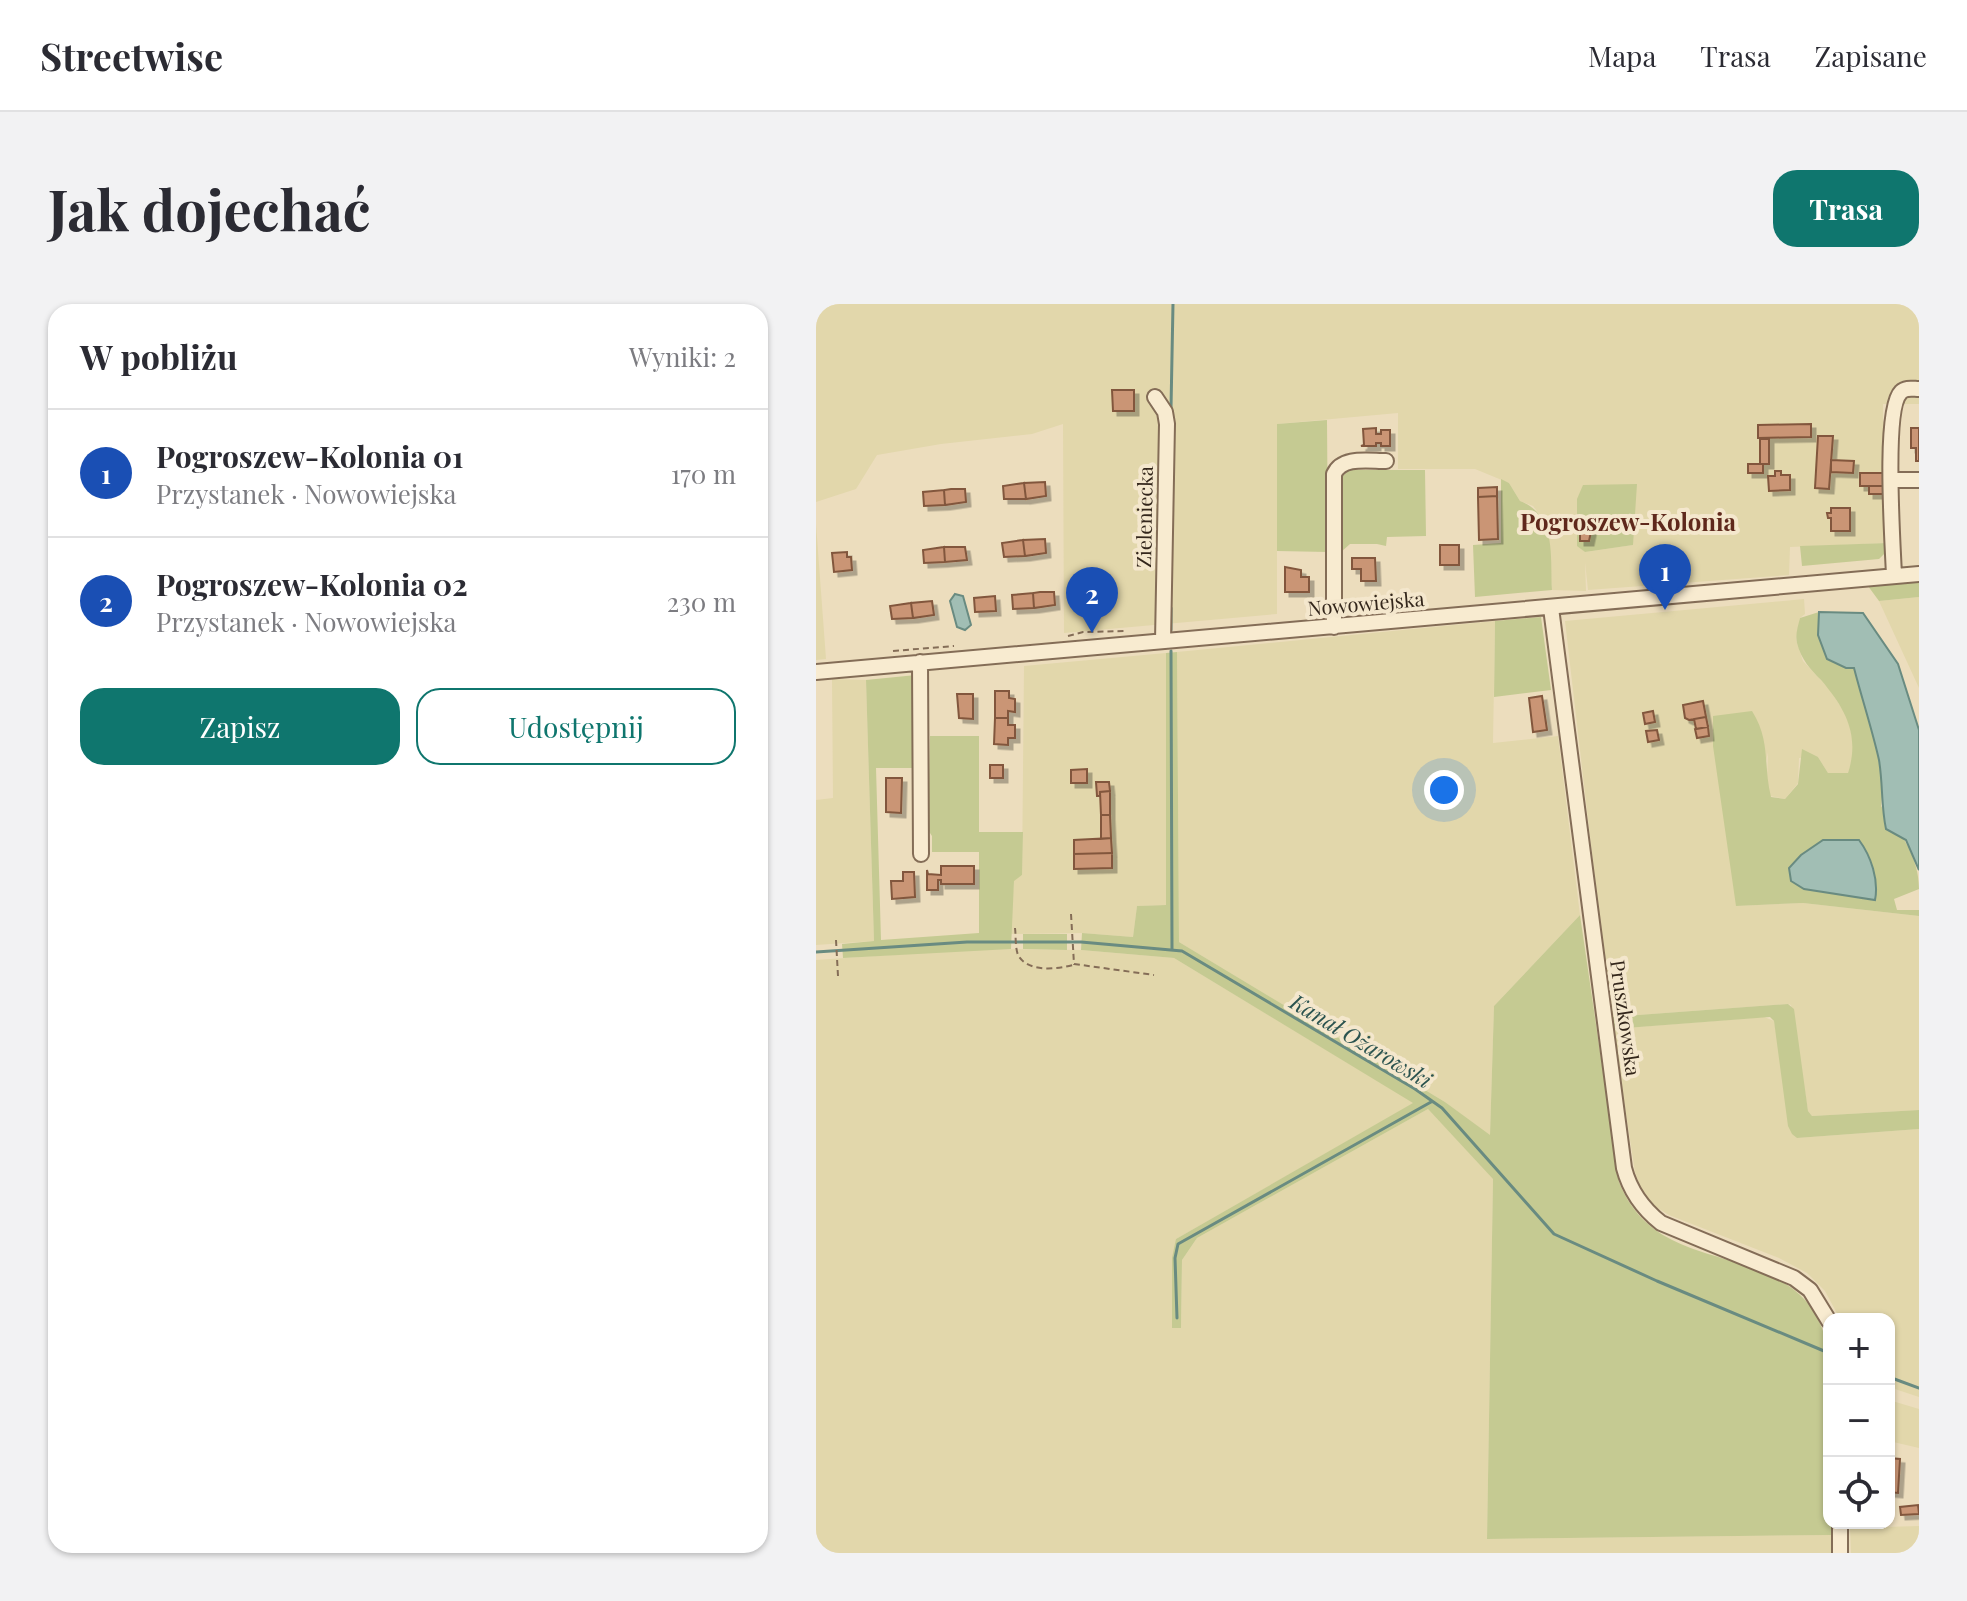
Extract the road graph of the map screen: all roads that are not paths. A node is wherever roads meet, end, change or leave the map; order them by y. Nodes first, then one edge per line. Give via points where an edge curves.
1 (1919, 389) edge
2 (1155, 397) dead end
3 (1386, 461) dead end
4 (1891, 480) junction
5 (1919, 480) edge
6 (1919, 574) edge
7 (1894, 576) junction
8 (1551, 608) junction
9 (1334, 627) junction
10 (1163, 641) junction
11 (920, 662) junction
12 (816, 672) edge
13 (921, 854) dead end
14 (1824, 1313) edge
15 (1840, 1529) edge
16 (1840, 1553) edge

1 - 4 street via 1899,394 1891,435
2 - 10 street, Zieleniecka via 1167,424
3 - 9 street via 1343,463 1334,474
4 - 5 street
4 - 7 street
6 - 7 street, Nowowiejska
7 - 8 street, Nowowiejska
8 - 9 street, Nowowiejska
8 - 14 street, Pruszkowska via 1629,1184 1646,1212 1661,1223 1802,1283
9 - 10 street, Nowowiejska
10 - 11 street, Nowowiejska
11 - 12 street, Nowowiejska
11 - 13 street
15 - 16 street

